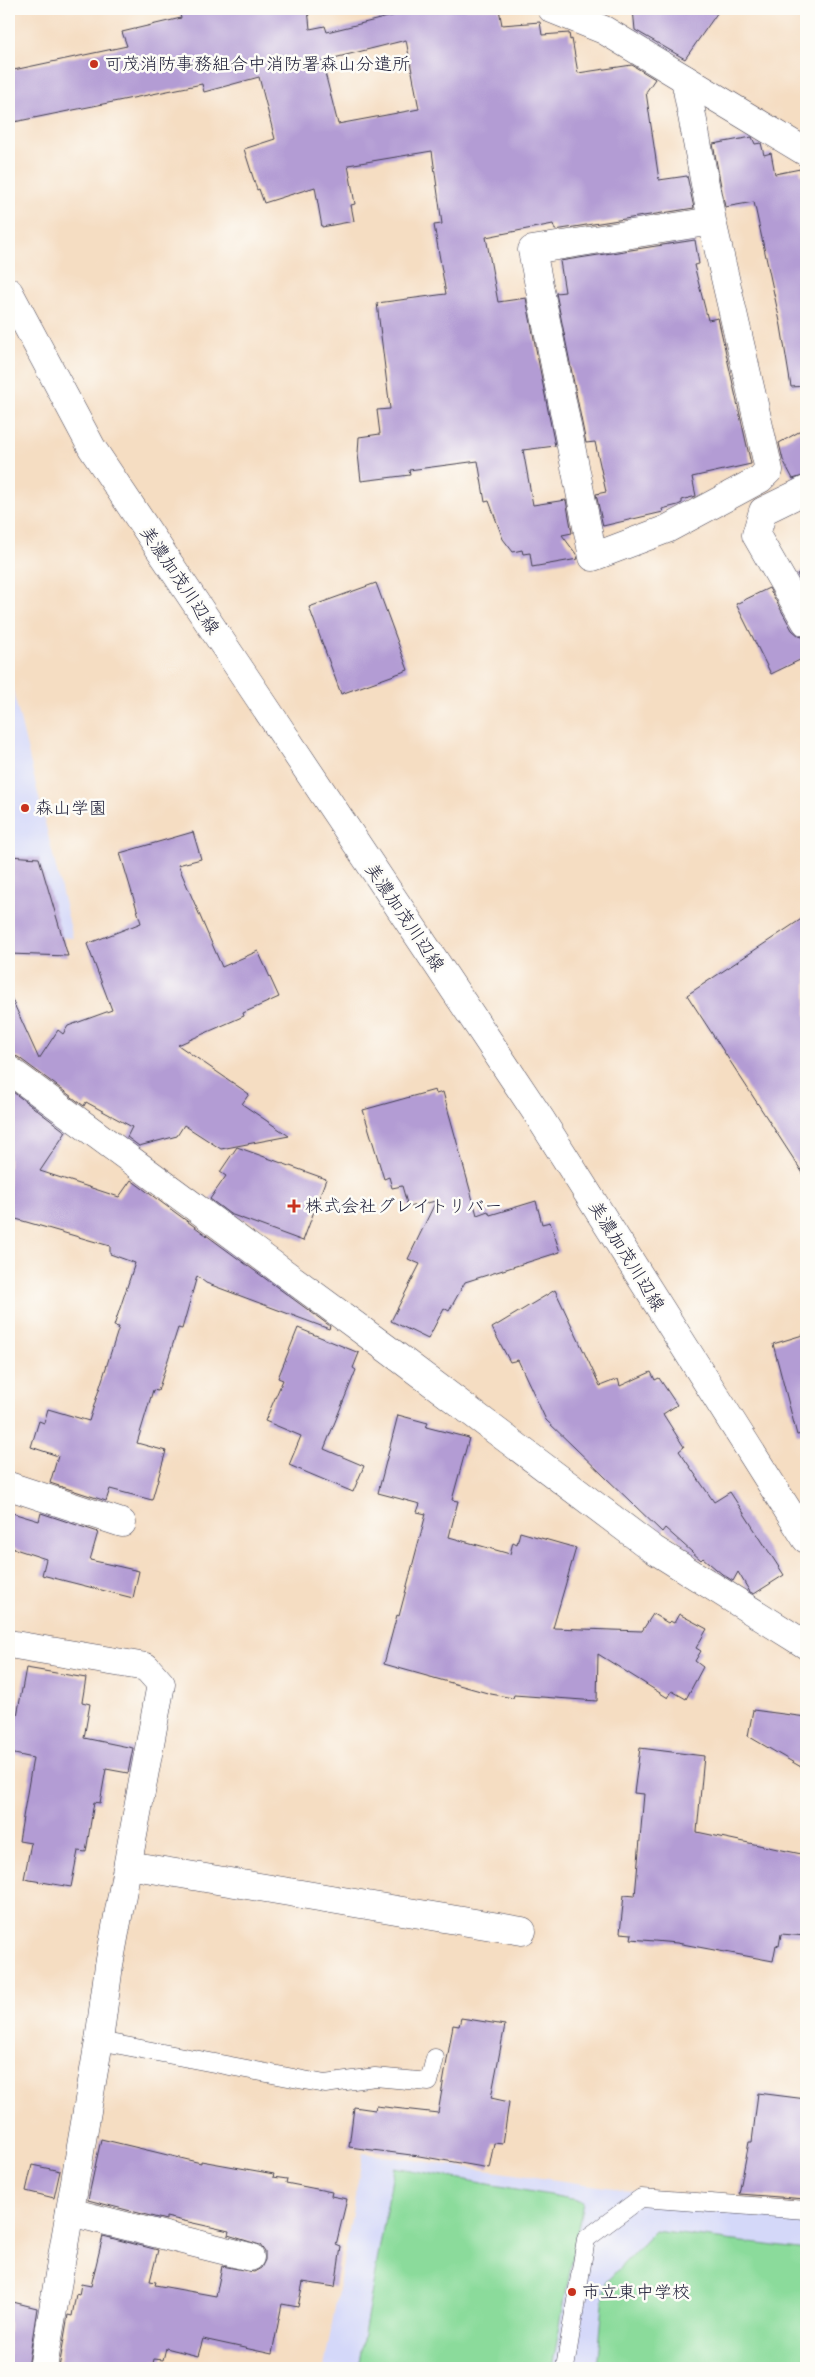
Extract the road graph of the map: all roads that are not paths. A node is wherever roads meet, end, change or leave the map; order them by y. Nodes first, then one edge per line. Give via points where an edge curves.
1 (552, 9) edge
2 (685, 80) junction
3 (806, 152) edge
4 (712, 220) junction
5 (9, 292) edge
6 (806, 490) edge
7 (806, 622) edge
8 (9, 1070) edge
9 (9, 1486) edge
10 (122, 1522) dead end
11 (806, 1539) edge
12 (9, 1644) edge
13 (806, 1645) edge
14 (128, 1865) junction
15 (522, 1931) dead end
16 (99, 2041) junction
17 (435, 2058) dead end
18 (806, 2210) edge
19 (70, 2212) junction
20 (250, 2257) dead end
21 (43, 2368) edge
22 (565, 2368) edge

1 - 2 street via 604,30
2 - 3 street
2 - 4 street
4 - 4 street via 769,470 667,529 593,557 532,250
5 - 11 street, 美濃加茂川辺線 via 92,448 534,1110
6 - 7 street via 763,511 756,535
8 - 13 street via 653,1549
9 - 10 street
12 - 14 street via 146,1667 161,1684
14 - 15 street
14 - 16 street
16 - 17 lane via 325,2084 376,2077 429,2082
16 - 19 street
18 - 22 lane via 641,2198 586,2239
19 - 20 street
19 - 21 street

